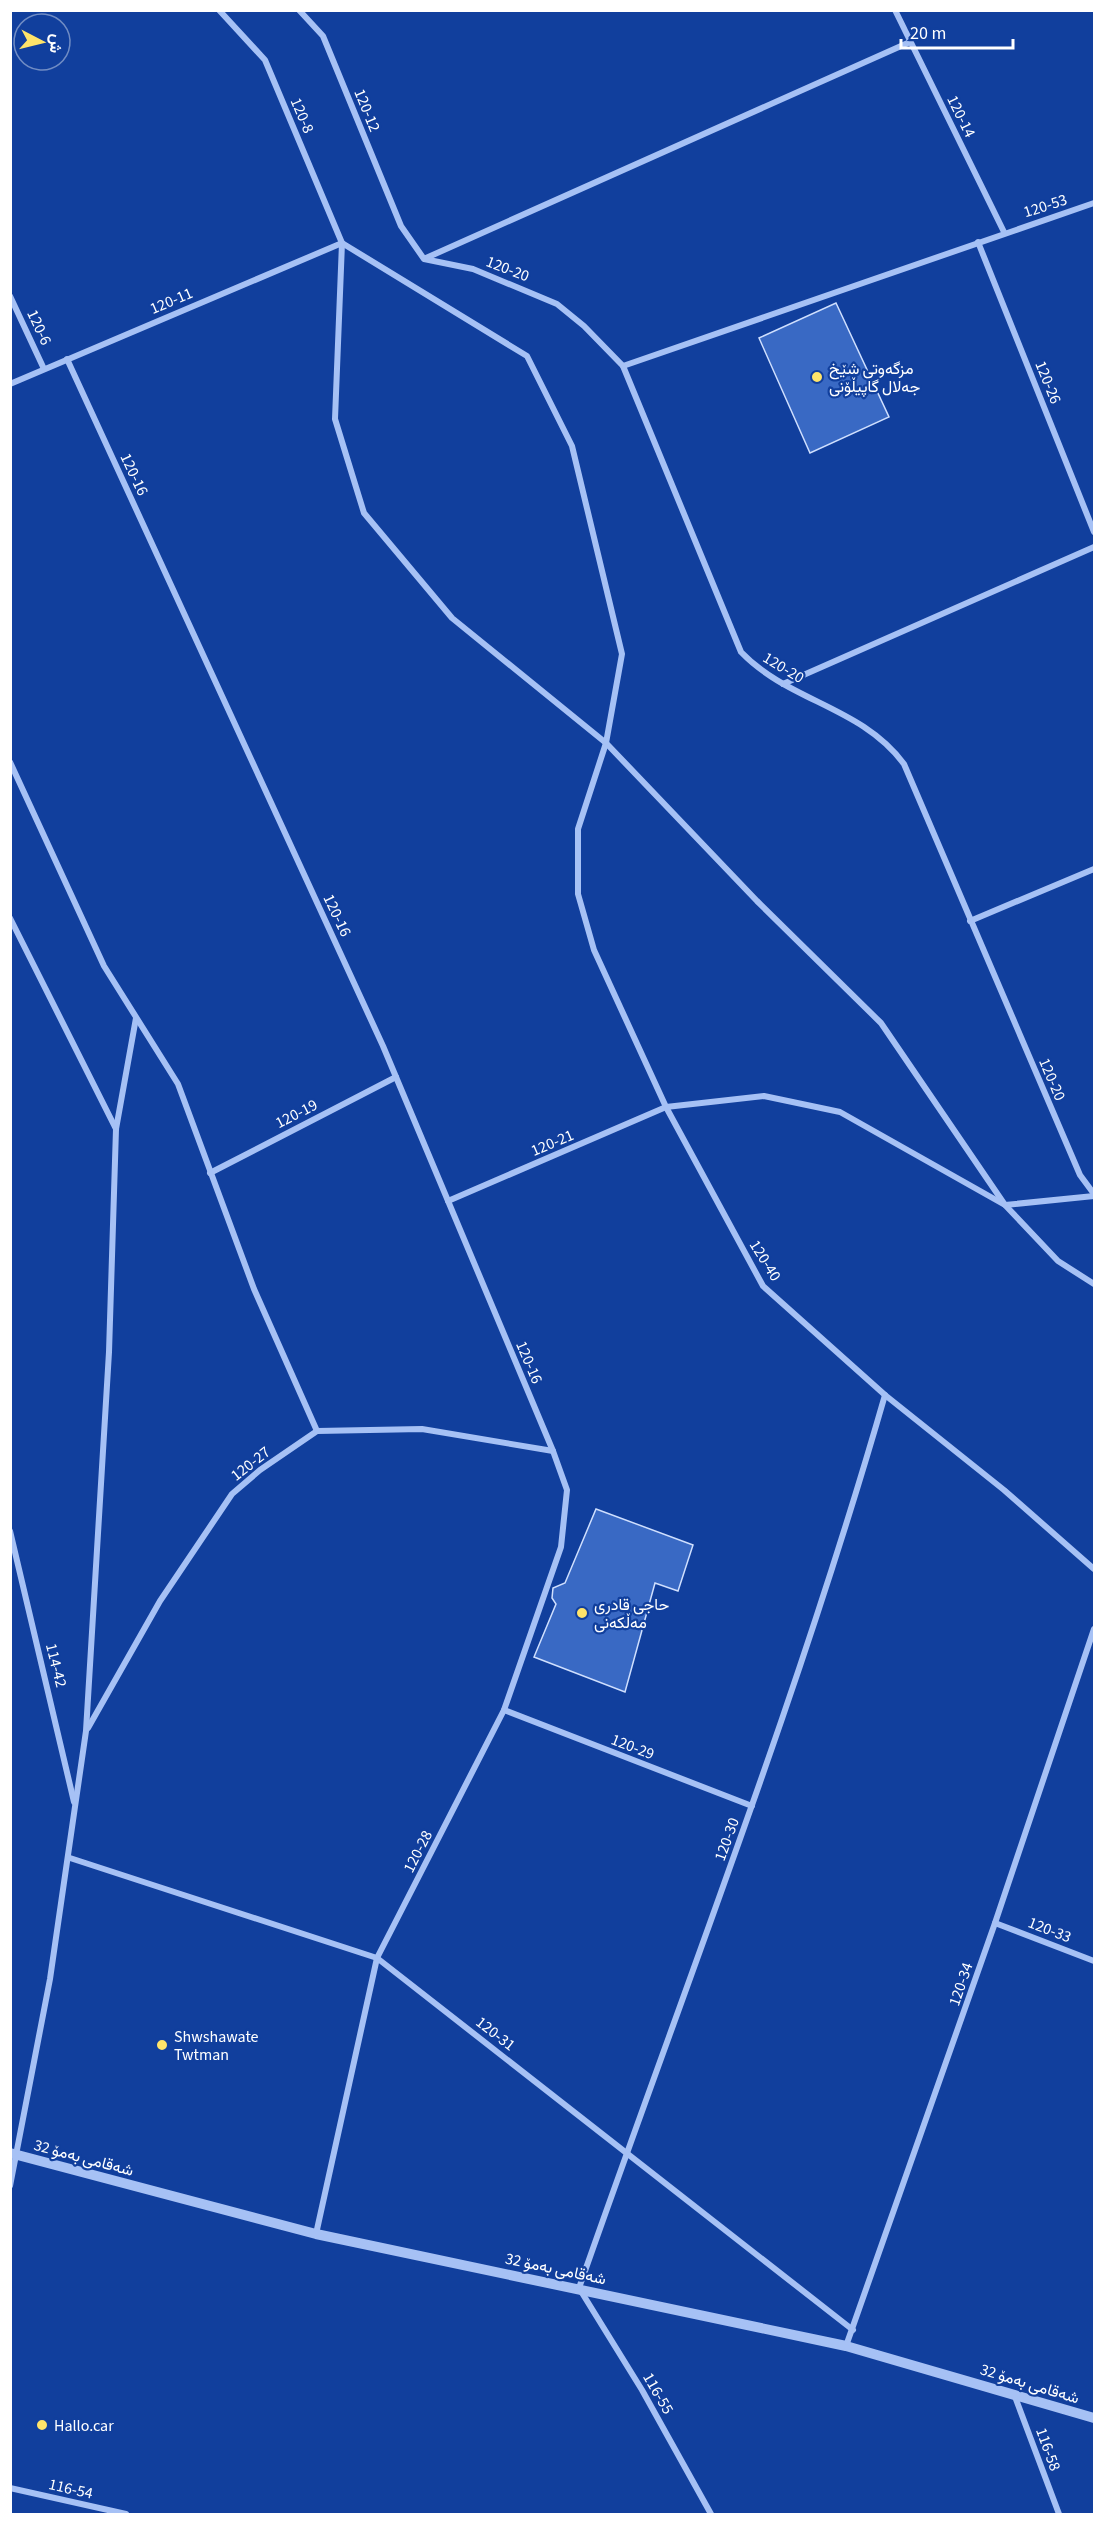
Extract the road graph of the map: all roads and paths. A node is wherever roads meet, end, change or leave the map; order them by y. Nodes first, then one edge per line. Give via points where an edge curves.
1 (219, 10) edge
2 (895, 10) edge
3 (301, 11) edge
4 (910, 42) junction
5 (1095, 203) edge
6 (1004, 232) junction
7 (978, 242) junction
8 (342, 243) junction
9 (424, 259) junction
10 (10, 296) edge
11 (68, 359) junction
12 (623, 366) junction
13 (44, 369) junction
14 (10, 384) edge
15 (1095, 532) edge
16 (1095, 547) edge
17 (783, 684) junction
18 (606, 743) junction
19 (10, 762) edge
20 (1095, 869) edge
21 (10, 918) edge
22 (970, 921) junction
23 (136, 1018) junction
24 (396, 1077) junction
25 (666, 1107) junction
26 (116, 1129) junction
27 (210, 1173) junction
28 (1095, 1195) edge
29 (448, 1201) junction
30 (1005, 1205) junction
31 (1095, 1284) edge
32 (885, 1395) junction
33 (317, 1431) junction
34 (553, 1451) junction
35 (567, 1490) joint
36 (10, 1531) edge
37 (1095, 1569) edge
38 (1095, 1629) edge
39 (504, 1710) junction
40 (86, 1731) junction
41 (752, 1806) junction
42 (75, 1807) junction
43 (70, 1857) junction
44 (995, 1923) junction
45 (377, 1958) junction
46 (1095, 1960) edge
47 (627, 2152) junction
48 (14, 2154) edge
49 (10, 2186) edge
50 (316, 2234) junction
51 (579, 2288) junction
52 (853, 2330) junction
53 (846, 2346) junction
54 (1014, 2393) junction
55 (1095, 2418) edge
56 (10, 2488) edge
57 (126, 2514) edge
58 (711, 2514) edge
59 (1059, 2514) edge

1 - 8 street, 120-8 via 265,60
2 - 4 street, 120-14
3 - 9 street, 120-12 via 323,36 401,226
4 - 6 street, 120-14
4 - 9 street
5 - 6 street, 120-53
6 - 7 street, 120-53
7 - 12 street, 120-53
7 - 15 street, 120-26
8 - 11 street, 120-11
8 - 18 street via 335,419 364,513 452,618
8 - 18 street, 120-40 via 527,356 572,447 622,654
9 - 12 street, 120-20 via 473,269 557,304
10 - 13 street, 120-6
11 - 13 street, 120-11
11 - 24 street, 120-16
12 - 17 street, 120-20 via 741,652 759,671
13 - 14 street, 120-11
16 - 17 street
17 - 22 street, 120-20 via 870,729 890,745 904,764
18 - 25 street, 120-40 via 578,829 578,894 594,950
18 - 30 street via 881,1023
19 - 23 street via 104,966
20 - 22 street
21 - 26 street
22 - 28 street, 120-20 via 1080,1175
23 - 26 street
23 - 27 street via 178,1084
24 - 27 street, 120-19
24 - 29 street, 120-16
25 - 29 street, 120-21
25 - 30 street, 120-21 via 764,1096 840,1112
25 - 32 street, 120-40 via 764,1286
26 - 40 street via 109,1352
27 - 33 street via 254,1289
28 - 30 street
29 - 34 street, 120-16
30 - 31 street via 1058,1261
32 - 37 street, 120-40
32 - 41 street, 120-30 via 839,1550
33 - 34 street via 422,1429
33 - 40 street, 120-27 via 232,1494 160,1601
34 - 35 street, 120-16
35 - 39 street, 120-28 via 561,1547
36 - 42 street, 114-42
38 - 44 street, 120-34
39 - 41 street, 120-29
39 - 45 street, 120-28
40 - 42 street
41 - 47 street, 120-30
42 - 43 street
43 - 45 street, 120-31
43 - 48 street
44 - 46 street, 120-33
44 - 52 street, 120-34
45 - 47 street, 120-31
45 - 50 street, 120-28
47 - 51 street, 120-30
47 - 52 street, 120-31
48 - 49 street
48 - 50 street, شەقامی بەمۆ 32
50 - 51 street, شەقامی بەمۆ 32
51 - 53 street, شەقامی بەمۆ 32
51 - 58 street, 116-55
52 - 53 street, 120-34
53 - 54 street, شەقامی بەمۆ 32
54 - 55 street, شەقامی بەمۆ 32
54 - 59 street, 116-58
56 - 57 street, 116-54

